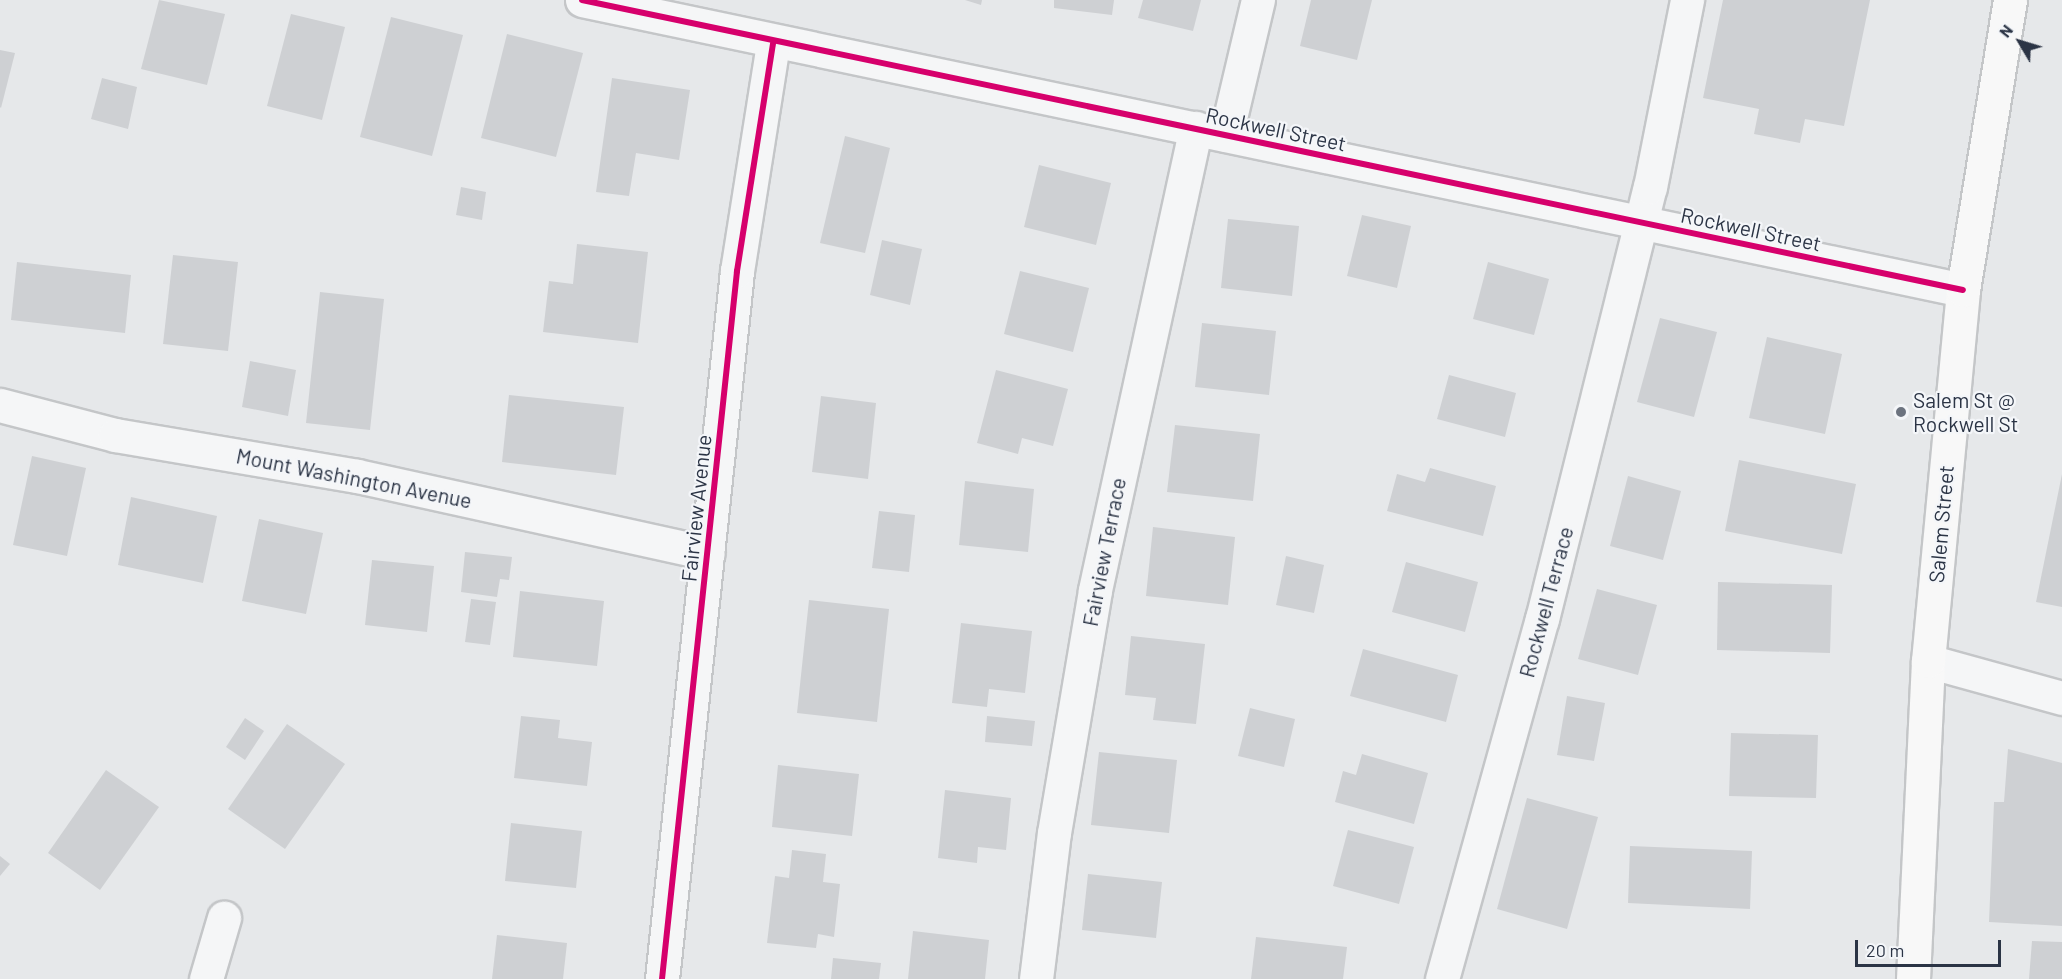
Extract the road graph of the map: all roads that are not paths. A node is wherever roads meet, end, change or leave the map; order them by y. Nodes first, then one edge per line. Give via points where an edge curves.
1 (582, 0) edge
2 (1258, 0) edge
3 (1687, 0) edge
4 (2010, 0) edge
5 (773, 43) junction
6 (1211, 132) junction
7 (1641, 223) junction
8 (1963, 290) junction
9 (0, 405) edge
10 (708, 553) junction
11 (1928, 661) junction
12 (2062, 698) edge
13 (224, 918) dead end
14 (206, 979) edge
15 (662, 979) edge
16 (1036, 979) edge
17 (1442, 979) edge
18 (1913, 979) edge

1 - 5 street, Rockwell Street
2 - 6 street, Fairview Terrace
3 - 7 street, Rockwell Terrace
4 - 8 main road, Salem Street
5 - 6 street, Rockwell Street
5 - 10 street, Fairview Avenue via 737,271
6 - 7 street, Rockwell Street
6 - 16 street, Fairview Terrace via 1095,590 1054,833
7 - 8 street, Rockwell Street
7 - 17 street, Rockwell Terrace via 1542,619
8 - 11 main road, Salem Street
9 - 10 street, Mount Washington Avenue via 115,435 357,476
10 - 15 street, Fairview Avenue
11 - 12 street
11 - 18 main road, Salem Street
13 - 14 street

